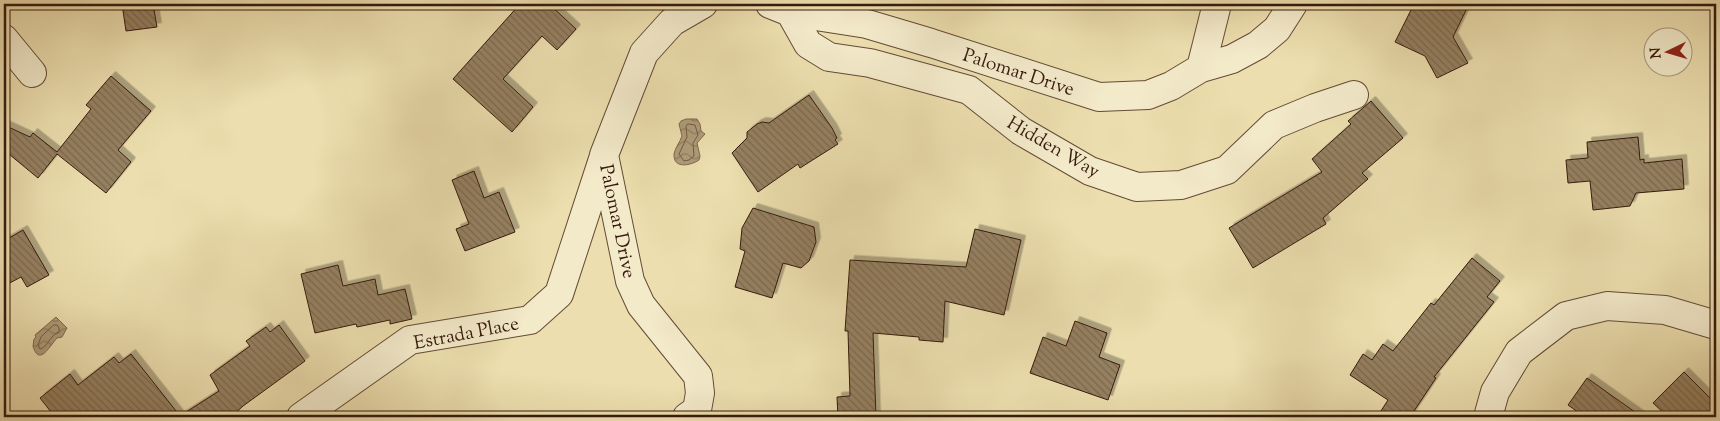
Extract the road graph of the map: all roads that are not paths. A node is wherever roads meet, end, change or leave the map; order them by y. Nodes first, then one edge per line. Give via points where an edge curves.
1 (703, 4) edge
2 (1218, 4) edge
3 (1293, 4) edge
4 (780, 8) edge
5 (4, 39) edge
6 (1201, 68) junction
7 (32, 74) dead end
8 (1354, 95) dead end
9 (604, 155) junction
10 (1716, 325) edge
11 (301, 417) edge
12 (687, 417) edge
13 (1488, 417) edge

1 - 9 street, Palomar Drive via 672,22 644,53
2 - 6 street
3 - 6 street, Palomar Drive via 1277,29 1258,44 1232,59
4 - 6 street, Palomar Drive via 867,24 1099,97 1148,95
4 - 8 street, Hidden Way via 808,44 829,57 870,63 969,90 1030,136 1090,171 1137,187 1181,185 1227,170 1274,125
5 - 7 street
9 - 11 street, Estrada Place via 559,294 530,320 410,340
9 - 12 street, Palomar Drive via 630,281 641,305 698,376 697,410
10 - 13 street via 1665,310 1606,306 1566,316 1519,352 1495,392

